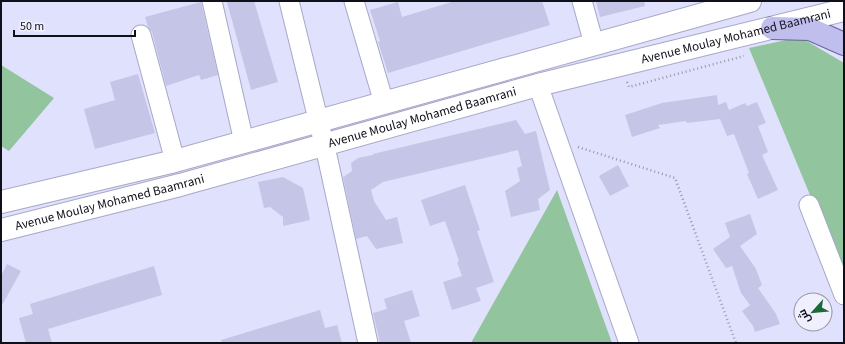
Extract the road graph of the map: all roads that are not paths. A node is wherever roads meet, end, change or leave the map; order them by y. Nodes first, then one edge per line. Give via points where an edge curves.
1 (212, 1) edge
2 (289, 1) edge
3 (354, 1) edge
4 (582, 1) edge
5 (750, 1) edge
6 (844, 10) edge
7 (772, 28) junction
8 (141, 35) dead end
9 (594, 44) junction
10 (844, 44) edge
11 (538, 85) junction
12 (384, 103) junction
13 (318, 122) junction
14 (244, 142) junction
15 (324, 146) junction
16 (175, 162) junction
17 (1, 202) edge
18 (809, 205) dead end
19 (1, 230) edge
20 (844, 295) edge
21 (368, 343) edge
22 (629, 343) edge

1 - 14 street
2 - 13 street
3 - 12 street
4 - 9 street
5 - 9 street, Avenue Moulay Mohamed Baamrani
6 - 7 street, Avenue Moulay Mohamed Baamrani
7 - 10 main road via 810,29
7 - 11 street, Avenue Moulay Mohamed Baamrani
8 - 16 street
9 - 12 street, Avenue Moulay Mohamed Baamrani
11 - 15 street, Avenue Moulay Mohamed Baamrani
11 - 22 street
12 - 13 street, Avenue Moulay Mohamed Baamrani
13 - 14 street, Avenue Moulay Mohamed Baamrani
13 - 15 street
14 - 16 street, Avenue Moulay Mohamed Baamrani
15 - 19 street, Avenue Moulay Mohamed Baamrani via 180,186
15 - 21 street
16 - 17 street, Avenue Moulay Mohamed Baamrani
18 - 20 street

